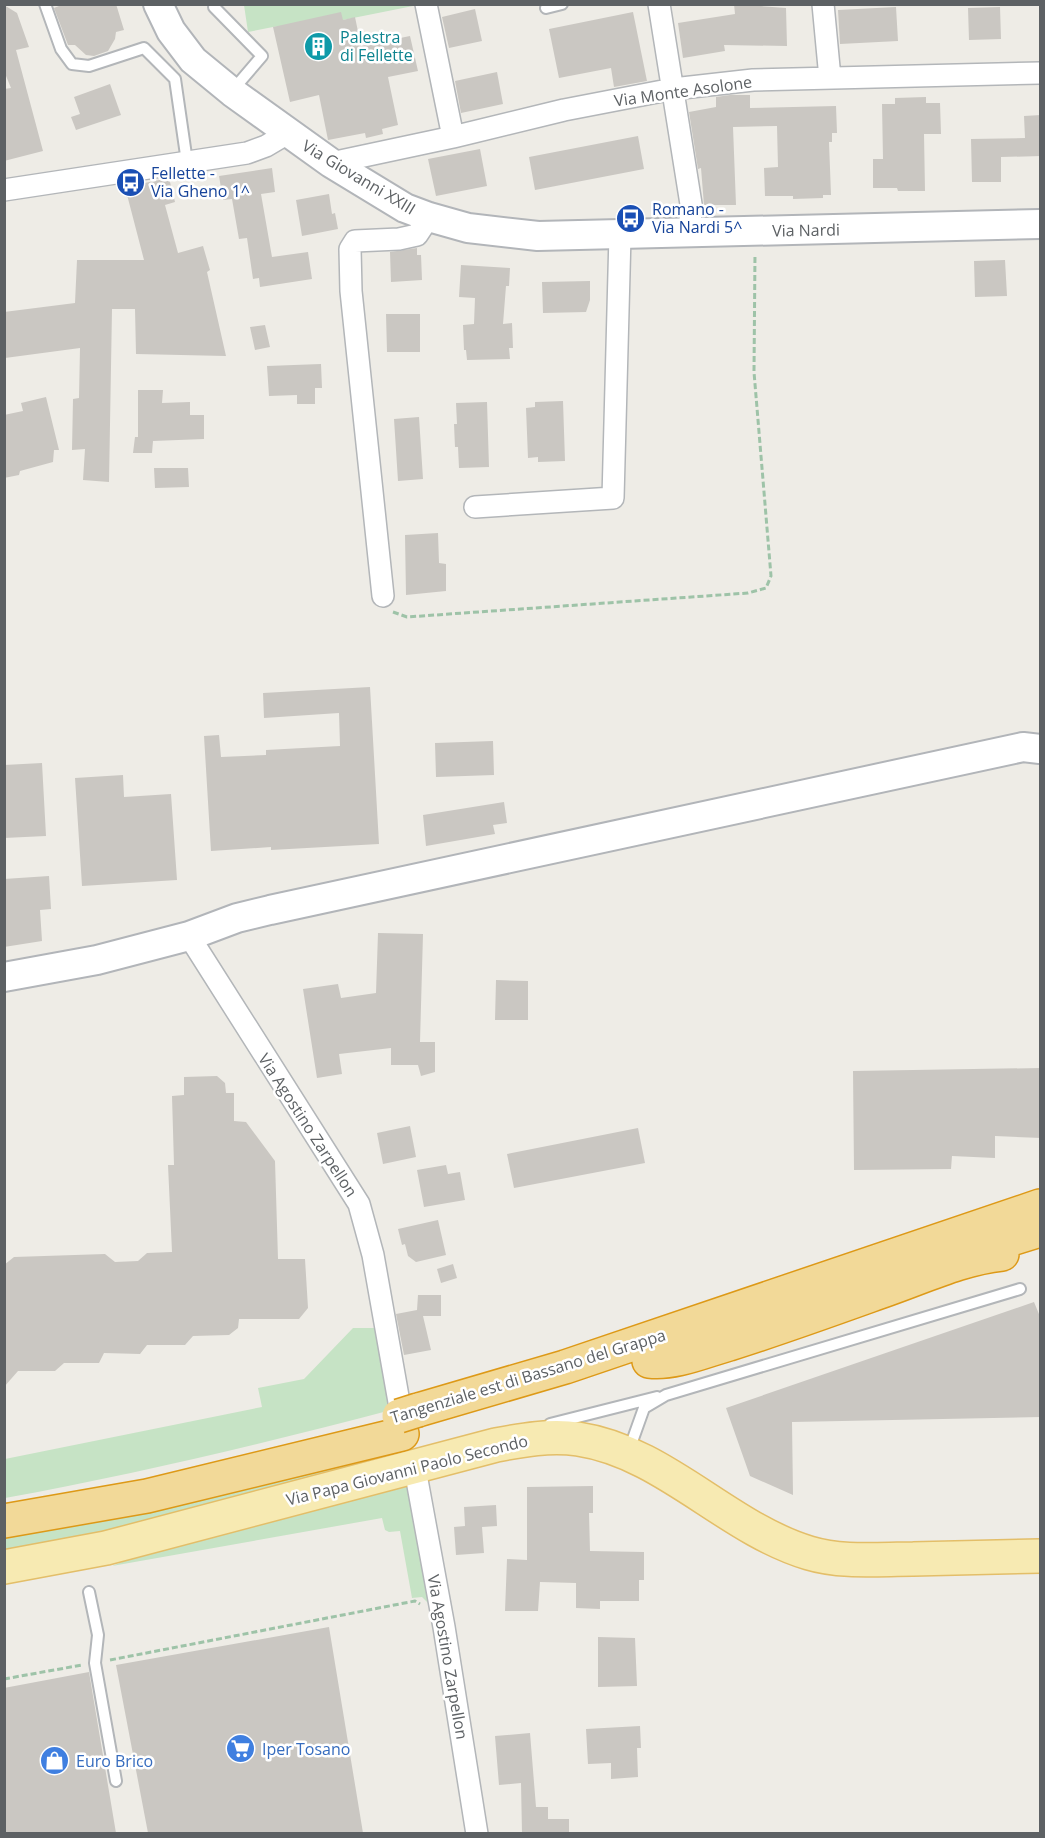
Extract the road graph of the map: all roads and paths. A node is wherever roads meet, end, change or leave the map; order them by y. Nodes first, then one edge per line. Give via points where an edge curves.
1 (45, 4) edge
2 (158, 4) edge
3 (426, 4) edge
4 (562, 4) edge
5 (659, 4) edge
6 (823, 4) edge
7 (214, 7) dead end
8 (546, 8) dead end
9 (1041, 73) edge
10 (830, 78) junction
11 (673, 89) junction
12 (232, 92) junction
13 (288, 133) junction
14 (453, 137) junction
15 (187, 162) junction
16 (331, 163) junction
17 (4, 190) edge
18 (429, 217) junction
19 (1041, 224) edge
20 (756, 231) junction
21 (690, 233) junction
22 (620, 235) junction
23 (475, 507) dead end
24 (383, 596) joint
25 (1035, 743) edge
26 (189, 936) junction
27 (4, 977) edge
28 (1041, 1186) edge
29 (1041, 1206) edge
30 (1041, 1230) edge
31 (1041, 1250) edge
32 (1020, 1289) dead end
33 (725, 1314) junction
34 (649, 1361) junction
35 (666, 1395) junction
36 (407, 1418) junction
37 (515, 1441) junction
38 (627, 1453) junction
39 (417, 1480) dead end
40 (4, 1507) edge
41 (4, 1521) edge
42 (1041, 1556) edge
43 (4, 1568) edge
44 (89, 1592) dead end
45 (423, 1609) dead end
46 (95, 1663) junction
47 (4, 1679) edge
48 (116, 1780) dead end
49 (477, 1833) edge

1 - 15 lane via 61,49 72,64 88,66 144,48 175,79
2 - 12 street, Via Giovanni XXIII via 183,48
3 - 14 street
4 - 8 lane
5 - 11 street
6 - 10 street
7 - 12 lane via 262,56
9 - 10 street, Via Monte Asolone
10 - 11 street, Via Monte Asolone via 753,80
11 - 14 street, Via Monte Asolone
11 - 21 street via 691,204
12 - 13 street, Via Giovanni XXIII
13 - 15 street via 257,150
13 - 16 street, Via Giovanni XXIII
14 - 16 street, Via Monte Asolone
15 - 17 street
16 - 18 street, Via Giovanni XXIII via 405,208
18 - 22 street, Via Nardi via 514,235
18 - 24 street, Via Giovanni XXIII via 417,235 355,241 350,249
19 - 20 street, Via Nardi
20 - 21 street, Via Nardi
20 - 24 path via 754,372 771,576 766,588 748,593 407,617 392,612
21 - 22 street, Via Nardi
22 - 23 street via 613,498
25 - 26 street via 270,910
26 - 27 street via 97,960
26 - 36 street, Via Agostino Zarpellon via 359,1204
28 - 33 highway via 786,1274
29 - 33 highway, Tangenziale est di Bassano del Grappa
30 - 34 highway, Tangenziale est di Bassano del Grappa
31 - 34 highway via 984,1256 778,1329 676,1359
32 - 35 lane
33 - 36 highway, Tangenziale est di Bassano del Grappa
34 - 36 highway, Tangenziale est di Bassano del Grappa via 573,1385
35 - 37 lane via 544,1426
35 - 38 lane via 644,1408
36 - 40 highway, Tangenziale est di Bassano del Grappa via 241,1458
36 - 41 highway, Tangenziale est di Bassano del Grappa via 147,1496
37 - 38 main road, Via Papa Giovanni Paolo Secondo via 576,1439
37 - 43 main road, Via Papa Giovanni Paolo Secondo via 106,1548
38 - 42 main road, Via Papa Giovanni Paolo Secondo via 764,1534 816,1555 865,1560
39 - 49 street, Via Agostino Zarpellon
44 - 46 lane via 98,1635
45 - 46 path via 415,1601
46 - 47 path
46 - 48 lane

